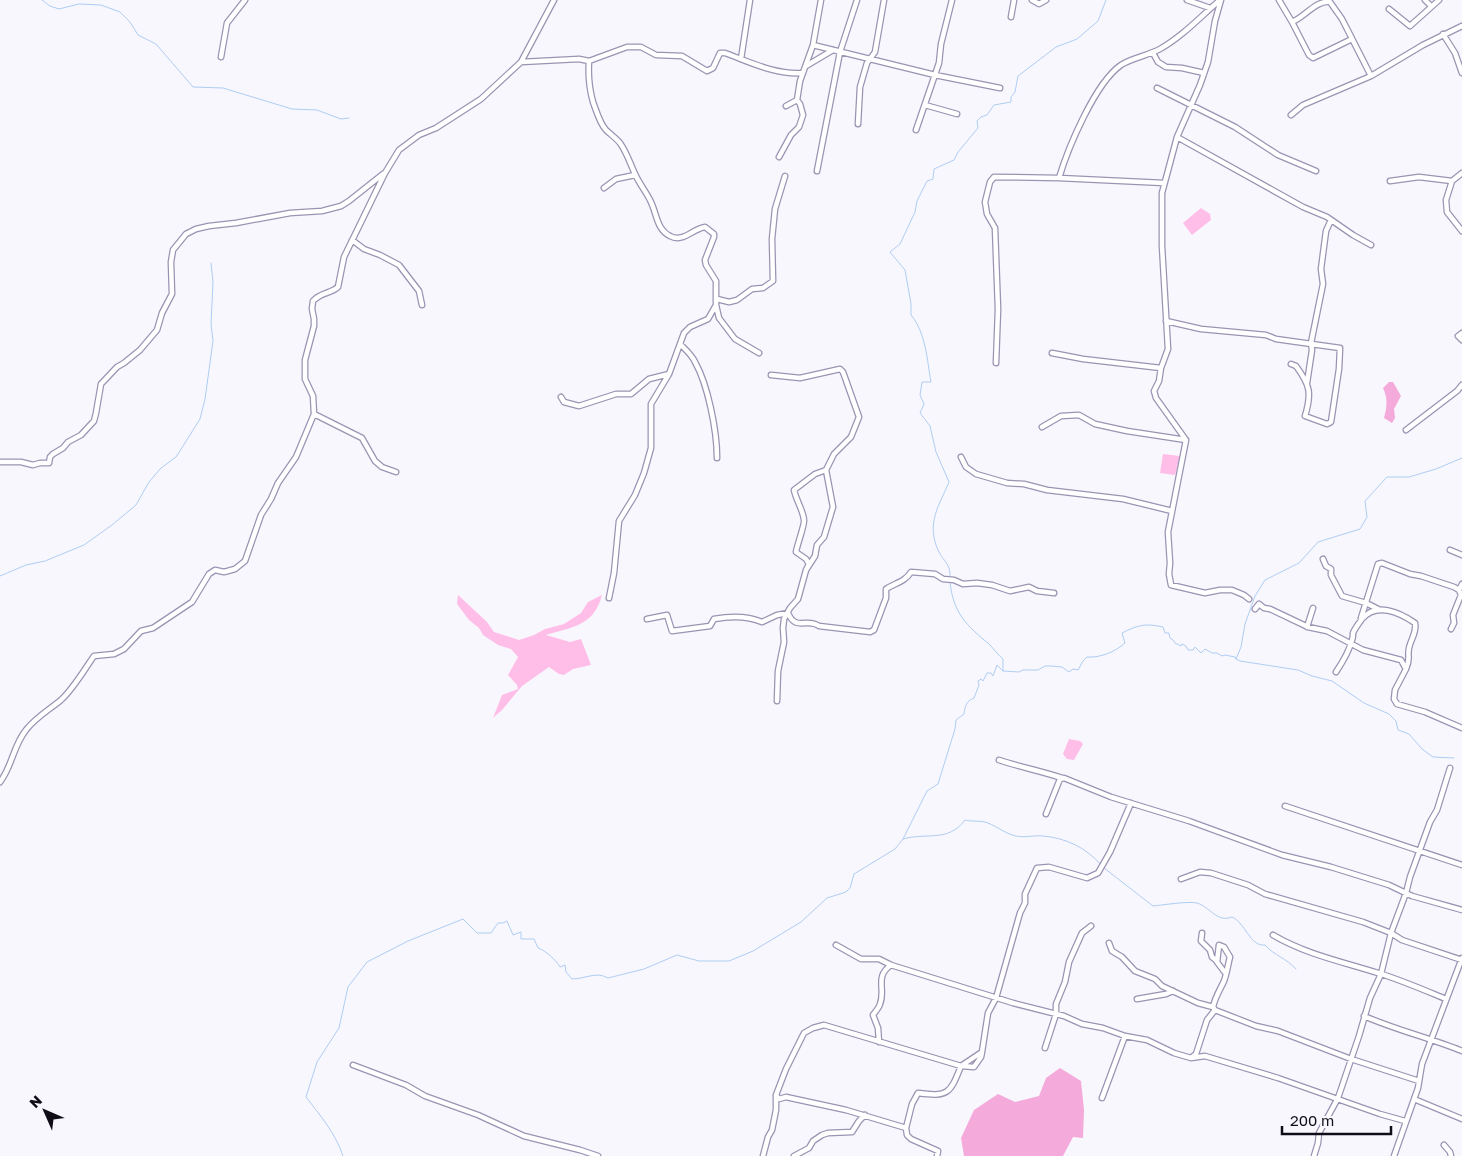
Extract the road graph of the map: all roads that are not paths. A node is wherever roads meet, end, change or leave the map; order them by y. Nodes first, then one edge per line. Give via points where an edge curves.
1 (245, 0) edge
2 (554, 0) edge
3 (750, 0) edge
4 (821, 0) edge
5 (858, 0) edge
6 (884, 0) edge
7 (952, 0) edge
8 (1014, 0) edge
9 (1032, 0) edge
10 (1046, 0) edge
11 (1187, 0) edge
12 (1221, 0) edge
13 (1279, 0) edge
14 (1426, 0) edge
15 (1438, 0) edge
16 (1431, 6) junction
17 (1210, 8) junction
18 (1389, 9) dead end
19 (1011, 17) dead end
20 (1292, 22) junction
21 (1462, 26) edge
22 (1443, 34) junction
23 (1352, 39) junction
24 (813, 46) junction
25 (832, 50) junction
26 (840, 52) junction
27 (1152, 53) junction
28 (221, 57) dead end
29 (741, 59) junction
30 (869, 59) junction
31 (590, 61) junction
32 (521, 62) junction
33 (806, 66) junction
34 (1462, 72) edge
35 (1204, 73) junction
36 (803, 74) junction
37 (934, 75) junction
38 (1371, 76) junction
39 (1000, 88) dead end
40 (1157, 88) dead end
41 (797, 100) junction
42 (926, 105) junction
43 (786, 106) dead end
44 (1190, 106) junction
45 (957, 114) dead end
46 (1291, 115) dead end
47 (858, 124) dead end
48 (916, 130) dead end
49 (1177, 137) junction
50 (779, 157) dead end
51 (816, 171) dead end
52 (1316, 171) dead end
53 (385, 173) junction
54 (1462, 173) edge
55 (635, 175) junction
56 (784, 176) dead end
57 (1059, 178) junction
58 (1390, 181) dead end
59 (1452, 181) junction
60 (1164, 183) junction
61 (604, 188) dead end
62 (1332, 220) junction
63 (1462, 231) edge
64 (352, 240) junction
65 (1371, 245) dead end
66 (717, 299) junction
67 (422, 305) dead end
68 (716, 305) junction
69 (1166, 321) junction
70 (1462, 333) edge
71 (1462, 340) edge
72 (1310, 343) junction
73 (680, 344) junction
74 (759, 353) dead end
75 (1052, 353) dead end
76 (996, 363) dead end
77 (1291, 364) dead end
78 (1161, 368) junction
79 (669, 374) junction
80 (771, 375) dead end
81 (1307, 383) junction
82 (1462, 385) edge
83 (560, 397) dead end
84 (314, 414) junction
85 (1042, 427) dead end
86 (1406, 430) dead end
87 (1186, 440) junction
88 (961, 457) dead end
89 (716, 458) dead end
90 (0, 462) edge
91 (826, 470) junction
92 (396, 472) dead end
93 (1172, 511) junction
94 (1450, 550) dead end
95 (1462, 555) edge
96 (1323, 559) dead end
97 (806, 570) junction
98 (1462, 584) edge
99 (1459, 590) junction
100 (1054, 594) dead end
101 (609, 598) dead end
102 (1249, 599) dead end
103 (1366, 604) junction
104 (1313, 608) dead end
105 (1255, 609) dead end
106 (1378, 609) junction
107 (788, 613) junction
108 (647, 619) dead end
109 (1360, 621) junction
110 (1307, 627) junction
111 (1451, 629) dead end
112 (1351, 644) junction
113 (1406, 669) junction
114 (1336, 672) dead end
115 (778, 702) dead end
116 (1462, 728) edge
117 (999, 760) dead end
118 (1450, 768) dead end
119 (1062, 778) junction
120 (0, 782) edge
121 (1131, 803) junction
122 (1285, 806) dead end
123 (1046, 814) dead end
124 (1419, 852) junction
125 (1462, 865) edge
126 (1181, 879) dead end
127 (1406, 893) junction
128 (1462, 910) edge
129 (1091, 926) dead end
130 (1202, 932) dead end
131 (1391, 933) junction
132 (1273, 935) dead end
133 (1109, 943) dead end
134 (836, 945) dead end
135 (1462, 959) edge
136 (1217, 961) junction
137 (891, 966) junction
138 (1226, 974) junction
139 (1381, 974) junction
140 (1173, 991) junction
141 (996, 998) junction
142 (1446, 998) junction
143 (1138, 999) dead end
144 (1214, 1008) junction
145 (1056, 1014) junction
146 (1364, 1016) junction
147 (1125, 1036) junction
148 (1432, 1039) junction
149 (879, 1042) junction
150 (1045, 1048) dead end
151 (1462, 1051) edge
152 (982, 1052) junction
153 (1191, 1058) junction
154 (1351, 1059) junction
155 (353, 1065) dead end
156 (961, 1066) junction
157 (1419, 1081) junction
158 (776, 1095) junction
159 (1102, 1098) dead end
160 (1338, 1098) junction
161 (1414, 1099) junction
162 (865, 1115) junction
163 (1462, 1119) edge
164 (1405, 1121) junction
165 (906, 1128) junction
166 (1444, 1145) dead end
167 (598, 1156) edge
168 (763, 1156) edge
169 (794, 1156) edge
170 (937, 1156) edge
171 (1314, 1156) edge
172 (1394, 1156) edge
173 (1450, 1156) edge

1 - 28 street via 227,23
2 - 32 street
3 - 29 street
4 - 24 street
5 - 26 street
6 - 30 street via 874,52
7 - 37 street
8 - 19 street
9 - 10 street via 1039,4
11 - 17 street
12 - 17 street
12 - 35 street
13 - 20 street
14 - 16 street
15 - 16 street
16 - 18 street via 1410,26
17 - 27 street via 1186,31
20 - 23 street via 1313,58
20 - 23 street via 1327,1 1336,10
21 - 22 street
22 - 34 street
22 - 38 street
23 - 38 street
24 - 25 street
24 - 33 street
25 - 26 street
25 - 33 street
26 - 30 street
26 - 51 street
27 - 35 street via 1166,67
27 - 57 street via 1122,64 1103,85 1066,155
29 - 31 street via 720,53 713,68 707,71 682,56 656,55 641,47 627,47
29 - 36 street via 757,67
30 - 37 street
30 - 47 street via 860,87
31 - 32 street
31 - 55 street via 587,78 593,103 604,128 619,142 630,160
32 - 53 street via 481,99 399,150
33 - 36 street
35 - 44 street
36 - 41 street
37 - 39 street
37 - 42 street
38 - 46 street via 1303,105
40 - 44 street
41 - 43 street
41 - 50 street via 803,115
42 - 45 street
42 - 48 street
44 - 49 street
44 - 52 street via 1235,127 1278,155
49 - 60 street
49 - 62 street
53 - 64 street
53 - 90 street via 341,206 209,226 186,234 173,250 172,294 157,330 140,350 117,366 101,384 94,421 53,454 49,463
54 - 59 street
55 - 61 street via 616,179
55 - 66 street via 656,211 657,223 671,237 687,236 696,228 705,227 714,234 705,260 716,281
56 - 66 street via 775,209 772,284 752,289 737,300
57 - 60 street
57 - 76 street via 994,177 990,182 984,202 995,228
58 - 59 street via 1419,177
59 - 63 street via 1446,200 1448,212
60 - 69 street via 1162,222
62 - 65 street
62 - 72 street via 1326,231 1321,269 1323,284
64 - 67 street via 399,265 419,291
64 - 84 street via 344,257 338,288 313,301 314,326 305,360 305,379 313,396
66 - 68 street
68 - 73 street via 708,319 684,333
68 - 74 street via 720,318 735,339
69 - 72 street via 1201,329
69 - 78 street via 1168,349
70 - 71 street via 1458,336
72 - 81 street via 1312,350
72 - 81 street via 1340,348 1331,422 1326,424 1305,416 1309,397
73 - 79 street
73 - 89 street via 694,359 702,376 713,420
75 - 78 street
77 - 81 street via 1296,366
78 - 87 street via 1154,391 1156,398
79 - 83 street via 649,379 631,394 616,394 579,406 564,402
79 - 101 street via 650,404 651,448 635,495 619,522
80 - 91 street via 800,378 840,369 844,372 859,417 851,437 834,454
82 - 86 street
84 - 92 street via 362,438 375,461
84 - 120 street via 296,457 261,515 245,561 235,569 215,570 209,574 192,602 154,628 140,632 124,649 114,654 94,656 62,698 26,730
85 - 87 street via 1061,416 1079,415 1095,424
87 - 93 street
88 - 93 street via 966,467 976,474 1007,483 1123,499
91 - 97 street via 833,507 824,537
91 - 97 street via 794,490 804,520 796,552 806,560
93 - 102 street via 1168,532 1171,585 1205,593 1232,590
94 - 95 street
96 - 103 street via 1331,569 1342,596
97 - 107 street via 798,599
98 - 99 street
99 - 103 street via 1382,563 1378,564
99 - 111 street via 1461,595
100 - 107 street via 1028,587 1010,592 992,585 964,584 935,574 911,572 899,584 886,589 886,598 874,630 870,632 814,623 797,624
103 - 106 street
103 - 109 street
104 - 110 street
105 - 110 street via 1259,604
106 - 109 street via 1368,612
106 - 113 street via 1396,612 1415,623 1416,632
107 - 108 street via 762,622 728,617 714,619 710,626 672,631 667,615
107 - 115 street via 778,671
109 - 112 street via 1353,632
110 - 112 street via 1327,631
112 - 113 street via 1401,660
112 - 114 street
113 - 116 street via 1395,690 1397,704
117 - 119 street
118 - 124 street
119 - 121 street
119 - 123 street
121 - 127 street
121 - 141 street via 1098,873 1087,878 1049,866 1037,868 1025,894
122 - 124 street
124 - 125 street
124 - 127 street
126 - 131 street via 1200,872 1211,873 1265,894
127 - 128 street
127 - 131 street
129 - 145 street via 1082,933 1070,962 1056,1004
130 - 136 street via 1201,941
131 - 135 street via 1402,940
131 - 139 street
132 - 139 street via 1286,943
133 - 140 street via 1112,951 1135,971
134 - 137 street via 861,958 879,959
135 - 142 street
136 - 138 street
136 - 138 street via 1219,945 1230,957
137 - 141 street
137 - 149 street via 881,978 880,1004 873,1015
138 - 144 street
139 - 142 street
139 - 146 street
140 - 143 street
140 - 144 street
141 - 145 street
141 - 152 street via 988,1013
142 - 148 street
144 - 153 street via 1196,1054
144 - 154 street
145 - 147 street
145 - 150 street
146 - 148 street
146 - 154 street
147 - 153 street via 1147,1040
147 - 159 street
148 - 151 street
148 - 157 street
149 - 156 street
149 - 158 street via 824,1025 813,1028 804,1033
152 - 156 street
152 - 156 street via 974,1068
153 - 160 street via 1205,1056
154 - 157 street
154 - 160 street
155 - 167 street via 524,1136
156 - 165 street via 954,1086 946,1093 918,1093
157 - 161 street
158 - 162 street
158 - 168 street via 772,1130
160 - 164 street
160 - 171 street via 1318,1132
161 - 163 street
161 - 164 street
162 - 165 street
162 - 169 street via 852,1132 822,1135 809,1148
164 - 172 street
165 - 170 street via 911,1139 938,1151
166 - 173 street

